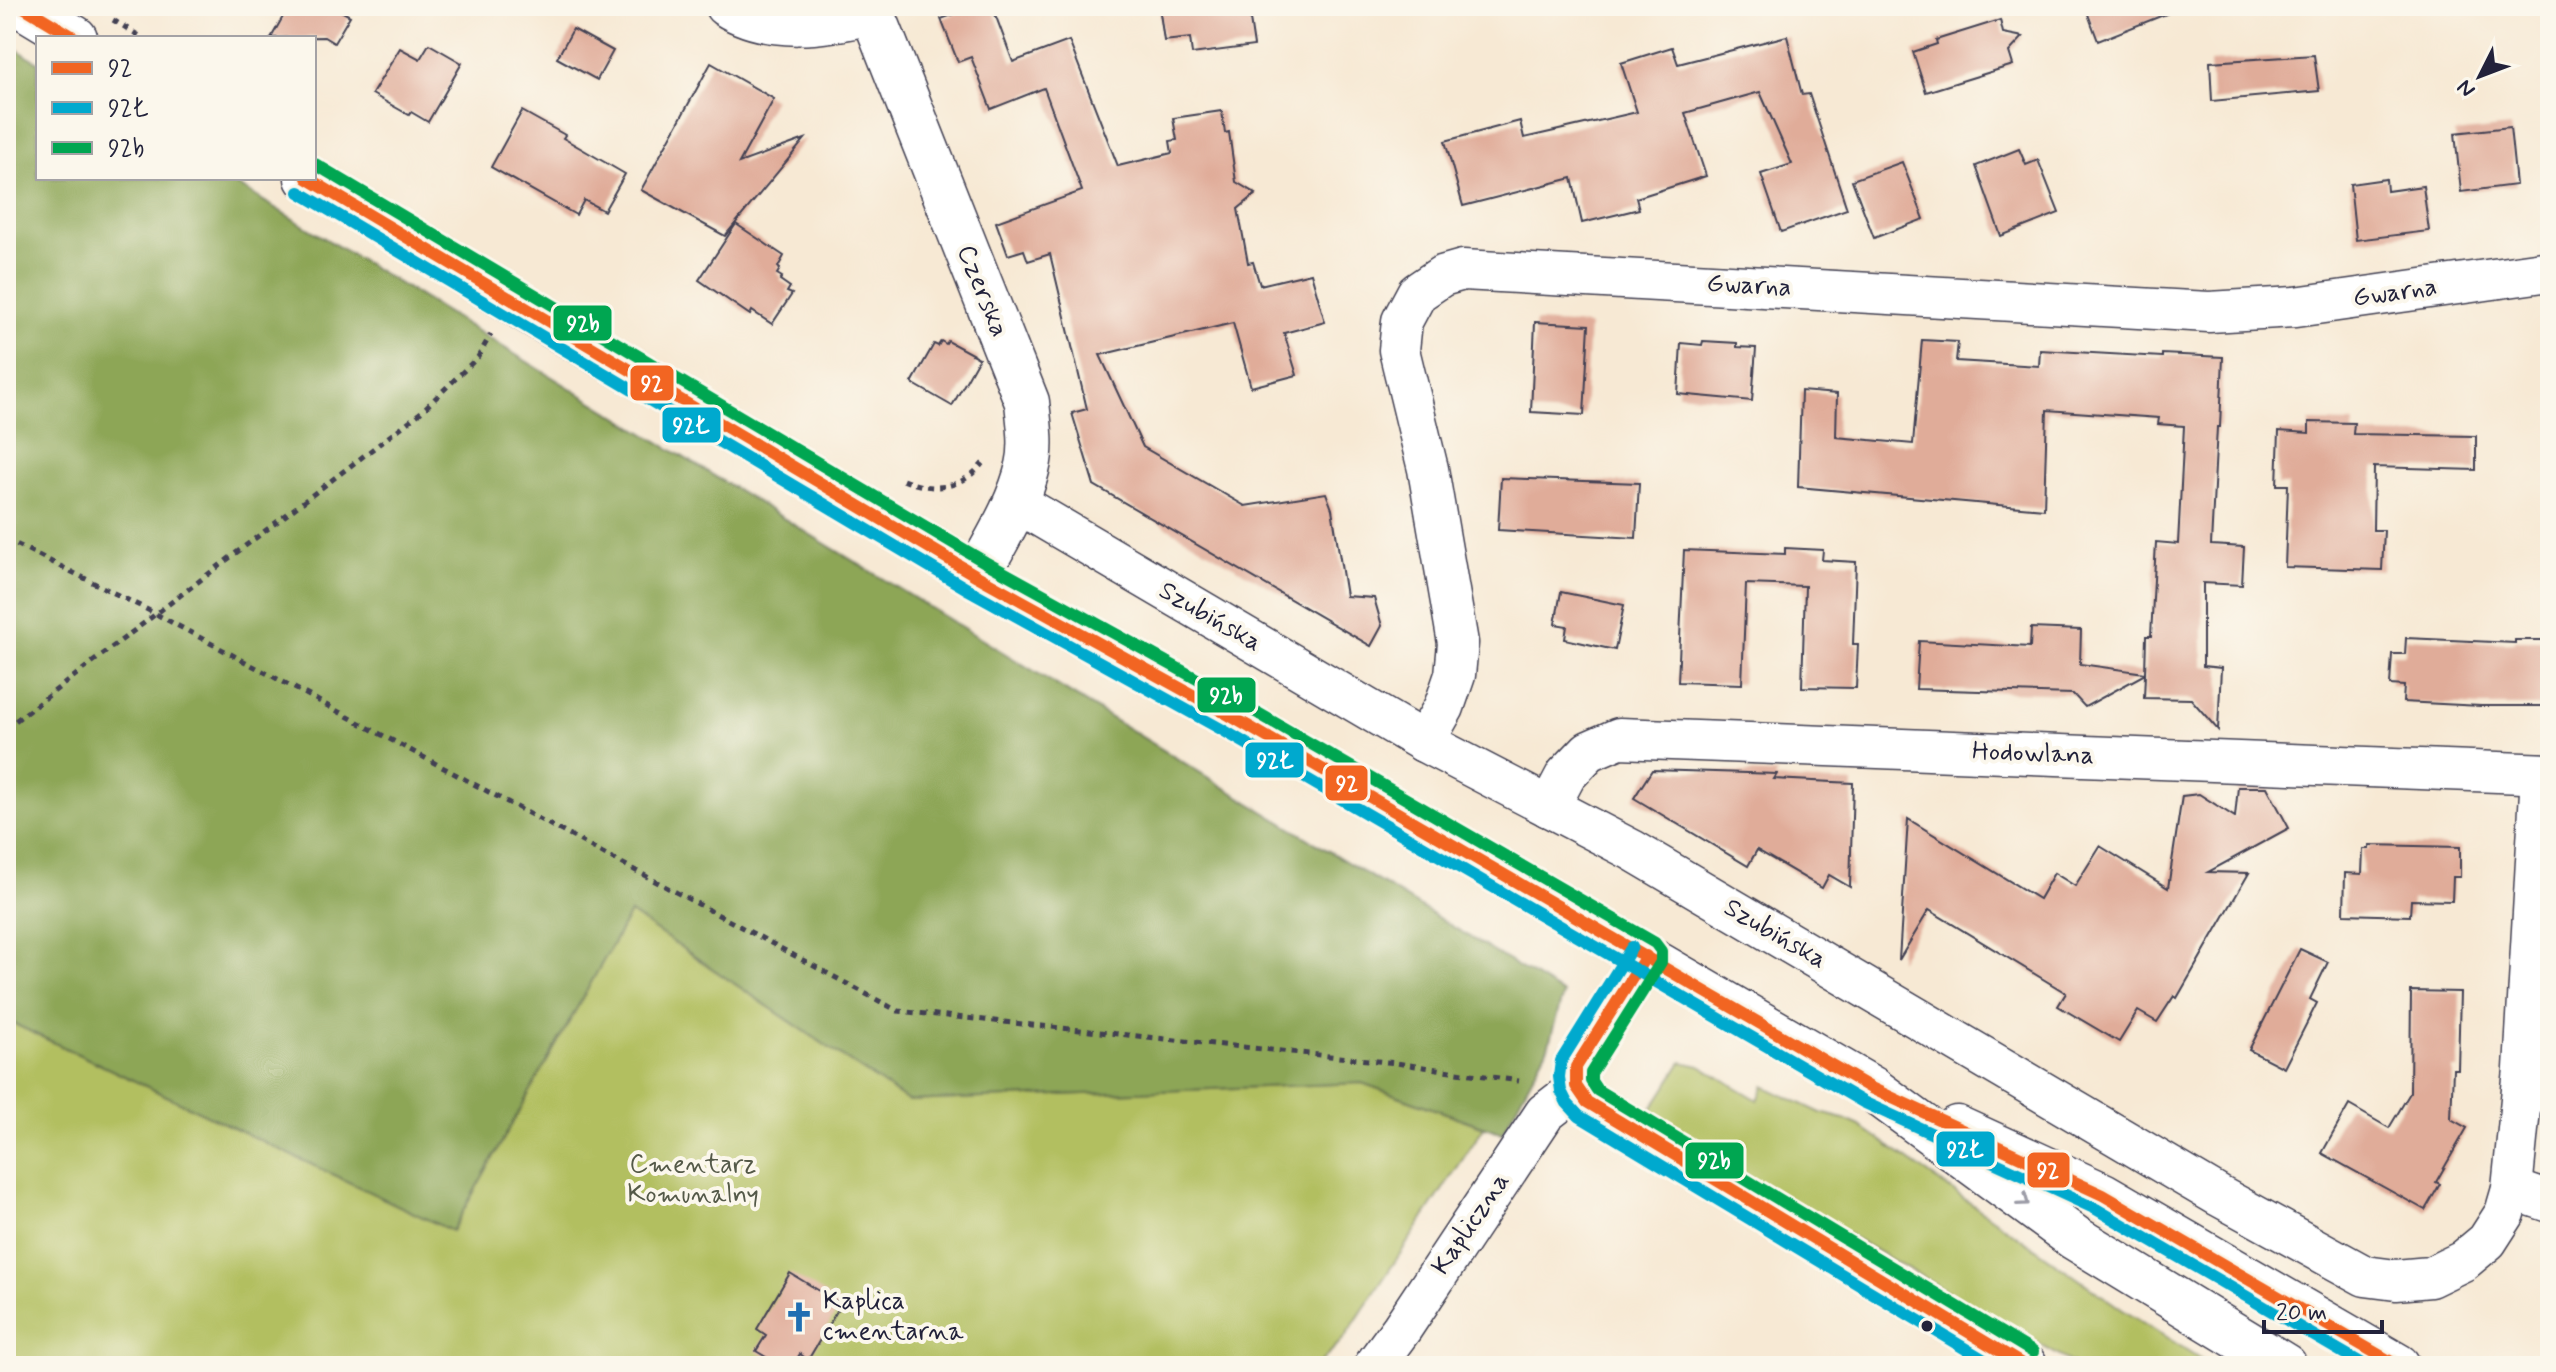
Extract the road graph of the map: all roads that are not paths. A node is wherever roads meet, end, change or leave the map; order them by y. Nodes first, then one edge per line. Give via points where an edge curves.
1 (22, 6) edge
2 (725, 6) edge
3 (871, 10) edge
4 (72, 36) edge
5 (310, 180) edge
6 (2550, 271) edge
7 (1016, 502) junction
8 (977, 576) junction
9 (1424, 742) junction
10 (2546, 774) edge
11 (1549, 807) junction
12 (1646, 956) junction
13 (1871, 1088) junction
14 (1576, 1089) junction
15 (2512, 1189) junction
16 (2550, 1202) edge
17 (1374, 1366) edge
18 (2025, 1366) edge
19 (2285, 1366) edge
20 (2398, 1366) edge

1 - 4 main road
2 - 3 street via 785,24 825,25
3 - 7 main road, Czerska via 1027,402 1029,465
5 - 8 main road
6 - 9 street, Gwarna via 2309,305 2209,312 1463,270 1442,276 1417,293 1402,321 1399,350 1428,469 1458,643 1455,675
7 - 8 main road, Czerska
7 - 9 street, Szubińska
8 - 12 main road
9 - 11 street, Szubińska
10 - 11 street, Hodowlana via 1619,738 1589,751 1566,775
10 - 15 street, Szubińska
11 - 15 street, Szubińska via 1632,850 2219,1196 2365,1276 2430,1277 2463,1261 2487,1241 2505,1213
12 - 13 main road
12 - 14 main road via 1576,1067
13 -> 19 main road via 2075,1238
13 - 20 main road via 2103,1195
14 - 17 street, Kapliczna via 1545,1113
14 - 18 main road via 1627,1129
15 - 16 street

